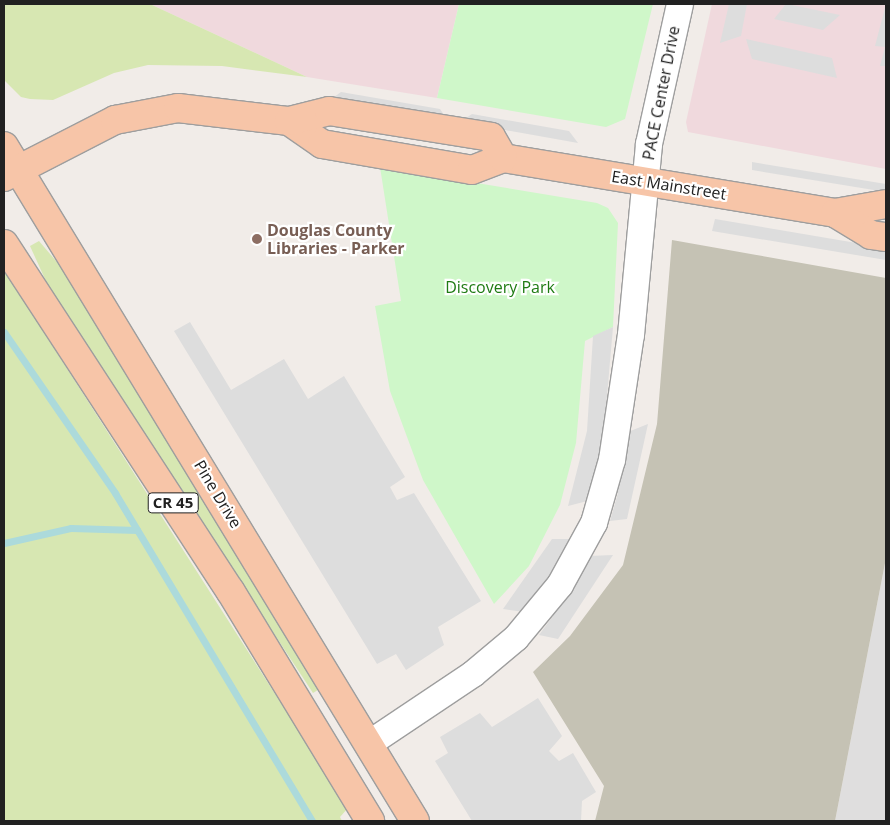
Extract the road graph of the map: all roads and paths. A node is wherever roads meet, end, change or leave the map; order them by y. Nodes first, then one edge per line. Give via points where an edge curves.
1 (680, 4) edge
2 (4, 146) edge
3 (11, 173) edge
4 (644, 182) junction
5 (886, 204) edge
6 (835, 213) junction
7 (886, 238) edge
8 (4, 244) edge
9 (370, 743) junction
10 (370, 821) edge
11 (415, 821) edge

1 - 4 street, PACE Center Drive
2 - 3 main road
3 - 4 main road, East Mainstreet via 107,123 148,112 207,109 289,121 329,111 491,137 503,158
3 - 9 main road, Pine Drive / CR 45
4 - 6 main road, East Mainstreet
4 - 9 street, PACE Center Drive via 631,335 612,460 584,544 554,595 509,645 473,674
5 - 6 main road, East Mainstreet
6 - 7 main road, East Mainstreet via 871,235
8 - 10 main road, CR 45 via 227,586
9 - 11 main road, Pine Drive / CR 45

